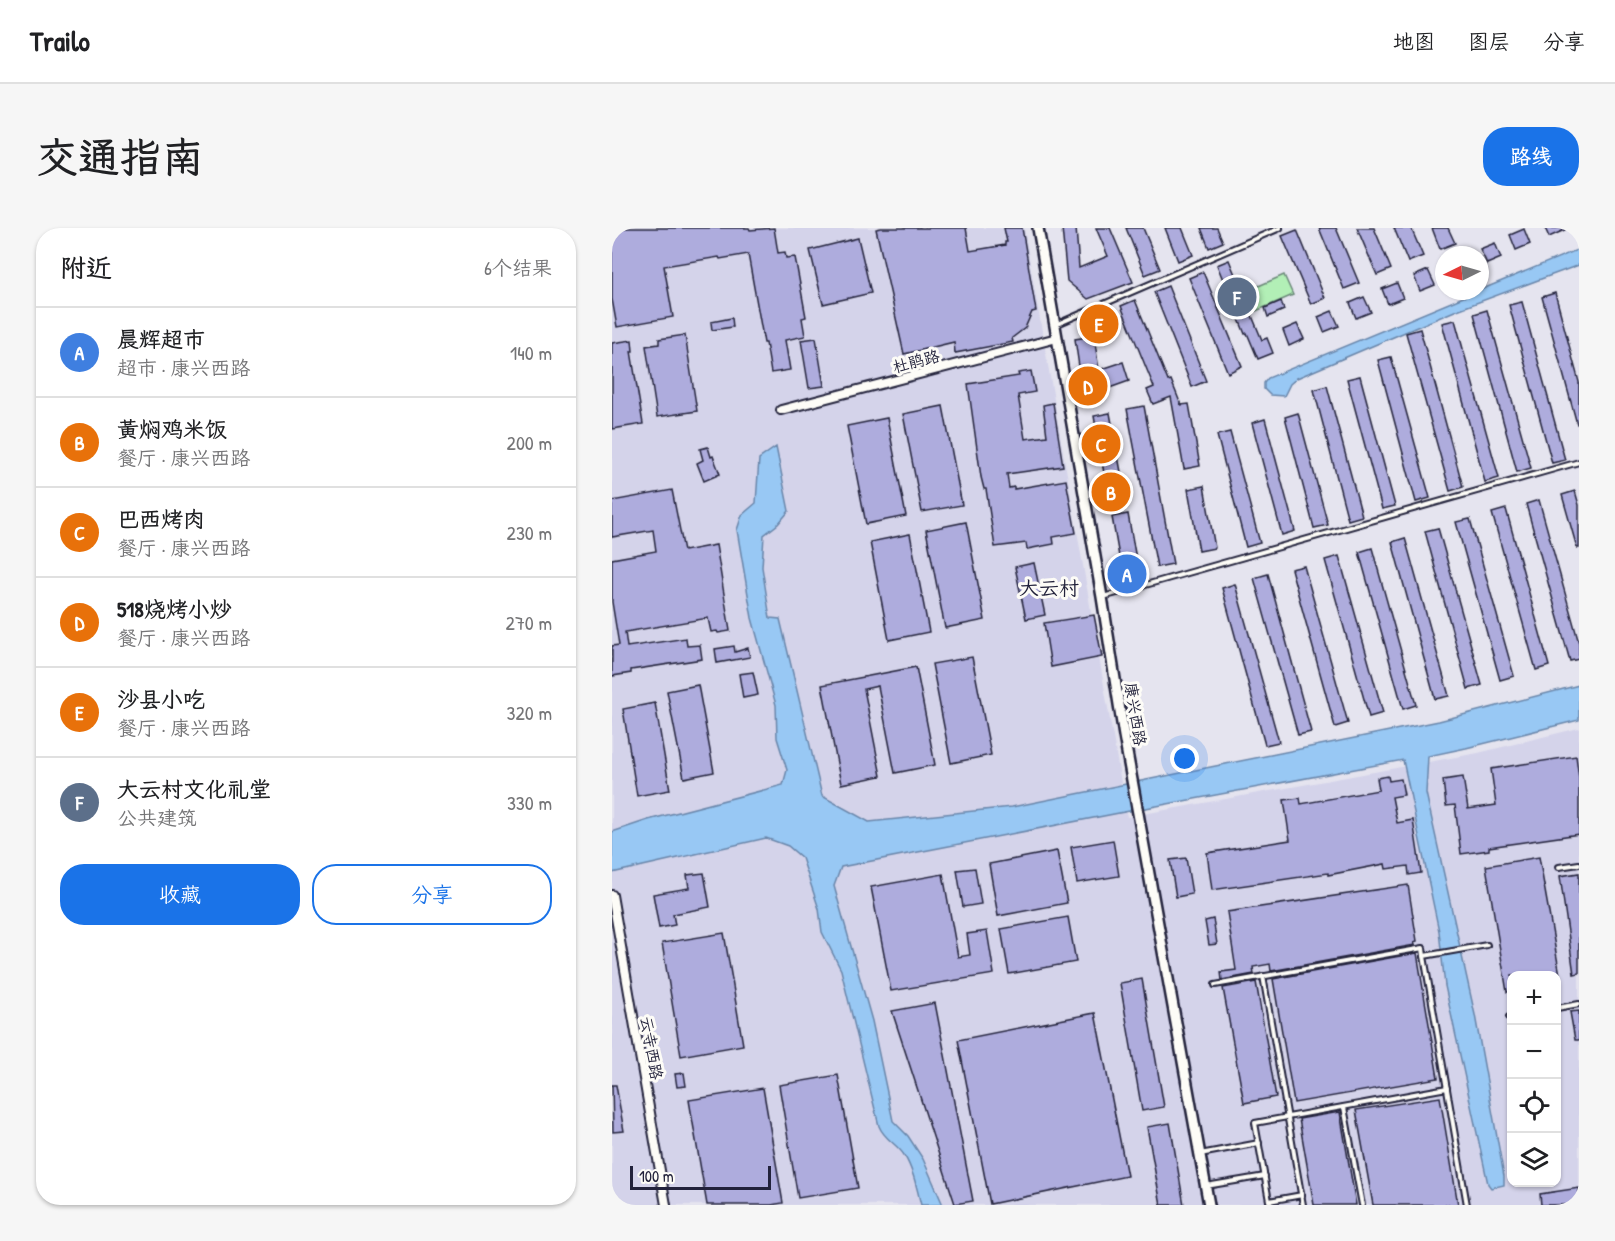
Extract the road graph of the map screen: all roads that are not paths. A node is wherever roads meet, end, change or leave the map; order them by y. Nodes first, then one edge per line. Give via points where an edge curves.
1 (1038, 228) edge
2 (1280, 228) edge
3 (1054, 325) junction
4 (1057, 338) junction
5 (782, 410) dead end
6 (1579, 462) edge
7 (1102, 597) junction
8 (1579, 864) edge
9 (1559, 867) dead end
10 (612, 895) edge
11 (1487, 945) dead end
12 (1424, 956) junction
13 (1263, 976) junction
14 (1215, 984) dead end
15 (1579, 1004) edge
16 (1561, 1007) edge
17 (1447, 1088) junction
18 (1344, 1107) junction
19 (1288, 1117) junction
20 (1259, 1143) junction
21 (1200, 1154) junction
22 (1265, 1176) junction
23 (1206, 1187) junction
24 (1302, 1195) junction
25 (666, 1205) edge
26 (1209, 1205) edge
27 (1304, 1205) edge
28 (1362, 1205) edge
29 (1467, 1205) edge

1 - 3 street, 康兴西路
2 - 3 lane
3 - 4 street, 康兴西路
4 - 5 street, 杜鹃路
4 - 7 street, 康兴西路
6 - 7 lane
7 - 21 street, 康兴西路
8 - 9 lane
10 - 25 street, 云寺西路
11 - 12 lane
12 - 13 lane via 1423,948
12 - 17 lane
13 - 14 lane
13 - 19 lane
15 - 16 lane
17 - 18 lane
17 - 29 lane
18 - 19 lane
18 - 28 lane
19 - 20 lane via 1255,1123
19 - 24 lane
20 - 21 lane
20 - 22 lane
21 - 23 street, 康兴西路
22 - 23 lane
22 - 24 lane via 1269,1201
23 - 26 street, 康兴西路
24 - 27 lane

